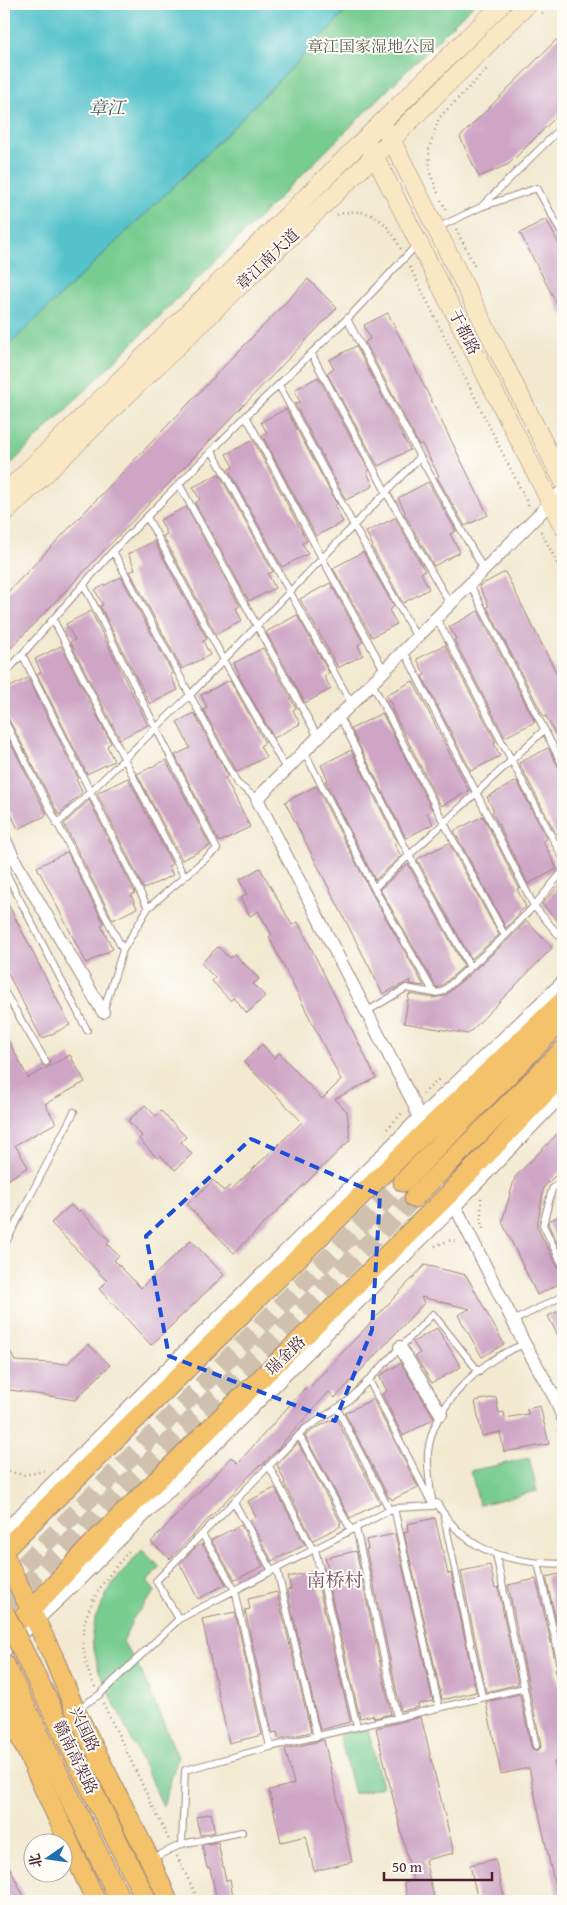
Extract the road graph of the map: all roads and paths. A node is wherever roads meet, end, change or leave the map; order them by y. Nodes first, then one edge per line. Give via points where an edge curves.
1 (502, 4) edge
2 (528, 4) edge
3 (382, 122) junction
4 (563, 126) edge
5 (365, 138) junction
6 (392, 139) junction
7 (375, 155) junction
8 (481, 207) junction
9 (436, 228) junction
10 (563, 235) edge
11 (418, 240) junction
12 (347, 319) junction
13 (311, 353) junction
14 (278, 385) junction
15 (246, 416) junction
16 (212, 451) junction
17 (420, 457) junction
18 (563, 481) edge
19 (179, 484) junction
20 (386, 492) junction
21 (4, 494) edge
22 (557, 496) edge
23 (4, 514) edge
24 (148, 517) junction
25 (354, 526) junction
26 (563, 527) edge
27 (113, 551) junction
28 (322, 558) junction
29 (484, 570) junction
30 (470, 584) junction
31 (84, 585) junction
32 (289, 592) junction
33 (450, 604) junction
34 (436, 618) junction
35 (53, 619) junction
36 (257, 626) junction
37 (417, 638) junction
38 (404, 650) junction
39 (22, 654) junction
40 (224, 660) junction
41 (384, 670) junction
42 (4, 674) edge
43 (372, 683) junction
44 (190, 695) junction
45 (352, 703) junction
46 (339, 715) junction
47 (4, 720) edge
48 (156, 728) junction
49 (544, 730) junction
50 (318, 737) junction
51 (304, 751) junction
52 (124, 759) junction
53 (511, 761) junction
54 (563, 766) edge
55 (286, 769) junction
56 (91, 792) junction
57 (476, 793) junction
58 (256, 799) junction
59 (444, 823) junction
60 (58, 824) junction
61 (4, 838) edge
62 (409, 855) junction
63 (563, 858) edge
64 (4, 869) edge
65 (563, 871) edge
66 (184, 876) junction
67 (374, 888) junction
68 (534, 906) junction
69 (148, 908) junction
70 (505, 936) junction
71 (563, 940) edge
72 (123, 950) junction
73 (470, 967) junction
74 (563, 984) edge
75 (4, 991) edge
76 (434, 993) junction
77 (563, 1001) edge
78 (103, 1012) joint
79 (366, 1012) junction
80 (563, 1019) edge
81 (88, 1030) dead end
82 (563, 1050) edge
83 (46, 1062) dead end
84 (563, 1074) edge
85 (563, 1092) edge
86 (74, 1112) dead end
87 (422, 1126) junction
88 (563, 1180) edge
89 (403, 1182) tunnel mouth
90 (483, 1192) dead end
91 (414, 1198) tunnel mouth
92 (452, 1200) junction
93 (485, 1235) dead end
94 (4, 1246) edge
95 (563, 1266) edge
96 (563, 1296) edge
97 (513, 1321) junction
98 (525, 1344) junction
99 (400, 1347) junction
100 (479, 1372) junction
101 (369, 1380) junction
102 (337, 1408) junction
103 (441, 1414) junction
104 (563, 1418) edge
105 (299, 1435) junction
106 (268, 1466) junction
107 (234, 1502) junction
108 (433, 1506) junction
109 (392, 1510) junction
110 (444, 1516) junction
111 (353, 1529) junction
112 (4, 1533) edge
113 (202, 1534) junction
114 (132, 1547) dead end
115 (4, 1550) edge
116 (314, 1550) junction
117 (496, 1554) junction
118 (4, 1555) edge
119 (538, 1563) junction
120 (563, 1564) edge
121 (274, 1570) junction
122 (235, 1590) junction
123 (4, 1612) edge
124 (33, 1615) junction
125 (179, 1619) junction
126 (4, 1635) edge
127 (4, 1649) edge
128 (4, 1664) edge
129 (563, 1673) edge
130 (524, 1688) junction
131 (99, 1695) junction
132 (482, 1697) junction
133 (4, 1702) edge
134 (439, 1707) junction
135 (75, 1710) junction
136 (397, 1717) junction
137 (357, 1727) junction
138 (316, 1736) junction
139 (536, 1746) dead end
140 (270, 1747) junction
141 (242, 1832) dead end
142 (182, 1844) junction
143 (173, 1850) junction
144 (150, 1860) junction
145 (96, 1901) edge
146 (121, 1901) edge
147 (147, 1901) edge
148 (168, 1901) edge
149 (199, 1901) edge

1 - 3 main road, 章江南大道
2 - 6 main road, 章江南大道
3 - 5 main road, 章江南大道
3 - 6 main road, 于都路
4 - 8 lane
5 - 7 main road, 于都路
5 - 21 main road, 章江南大道
6 - 7 main road, 章江南大道
6 - 9 main road, 于都路
7 - 11 main road, 于都路
7 - 23 main road, 章江南大道
8 - 9 lane
8 - 10 lane via 537,188
9 - 18 main road, 于都路
11 - 12 lane
11 - 22 main road, 于都路
12 - 13 lane
12 - 17 lane
13 - 14 lane
13 - 20 lane
14 - 15 lane
14 - 25 lane
15 - 16 lane
15 - 28 lane
16 - 19 lane
16 - 32 lane
17 - 20 lane
17 - 29 lane
19 - 24 lane
19 - 36 lane
20 - 25 lane
20 - 33 lane
22 - 26 main road, 于都路
22 - 29 street
24 - 27 lane
24 - 40 lane
25 - 28 lane
25 - 37 lane
27 - 31 lane
27 - 44 lane
28 - 32 lane
28 - 41 lane
29 - 30 street
30 - 33 street
30 - 49 lane
31 - 35 lane
31 - 48 lane
32 - 36 lane
32 - 45 lane
33 - 34 street
34 - 37 street
34 - 53 lane
35 - 39 lane
35 - 52 lane
36 - 40 lane
36 - 50 lane
37 - 38 street
38 - 41 street
38 - 57 lane
39 - 42 lane
39 - 56 lane
40 - 44 lane
40 - 55 lane
41 - 43 street
43 - 45 street
43 - 59 lane
44 - 48 lane
44 - 58 lane via 237,783
45 - 46 street
46 - 50 street
46 - 62 lane
47 - 60 lane
48 - 52 lane
48 - 66 lane via 217,849
49 - 53 lane
49 - 54 lane
50 - 51 street
51 - 55 street
51 - 67 lane
52 - 56 lane
52 - 66 lane
53 - 57 lane
53 - 63 lane
55 - 58 street
56 - 60 lane
56 - 69 lane
57 - 59 lane
57 - 68 lane
58 - 79 street
59 - 62 lane
59 - 70 lane
60 - 72 lane
61 - 78 street via 17,866
62 - 67 lane
62 - 73 lane
64 - 81 lane
65 - 68 lane
66 - 69 lane
67 - 76 lane
68 - 70 lane
68 - 71 lane
69 - 72 lane
70 - 73 lane
72 - 78 lane
73 - 76 lane via 442,992
74 - 87 street
75 - 83 lane
76 - 79 lane via 406,988
77 - 87 main road
79 - 87 street via 414,1102
80 - 89 main road
82 - 91 main road
84 - 92 main road, 瑞金路
85 - 92 street
86 - 94 lane
87 - 112 street
87 - 115 main road
88 - 95 lane via 552,1189 543,1225
90 - 93 path via 480,1208
92 - 97 street
92 - 124 main road, 瑞金路 via 98,1538
96 - 97 lane
97 - 98 street
98 - 100 lane
98 - 104 street
99 - 100 lane via 433,1314
99 - 101 lane
99 - 103 street
100 - 103 lane via 458,1391
101 - 102 lane
101 - 108 lane
102 - 105 lane
102 - 109 lane
103 - 108 lane via 428,1451
105 - 106 lane
105 - 111 lane
106 - 107 lane
106 - 116 lane
107 - 113 lane
107 - 121 lane
108 - 109 lane
108 - 110 lane via 437,1503
109 - 111 lane
109 - 134 lane
110 - 117 lane via 476,1546
110 - 132 lane
111 - 116 lane
111 - 136 lane
113 - 122 lane
113 - 125 lane via 156,1581
114 - 131 path via 108,1576 89,1607 82,1632 84,1655
116 - 121 lane
116 - 137 lane
117 - 119 lane
117 - 130 lane
118 - 124 main road, 兴国路
119 - 120 lane
119 - 129 lane
121 - 122 lane
121 - 138 lane
122 - 125 lane
122 - 140 lane
123 - 147 highway, 赣南高架路, bridge
124 - 126 main road, 瑞金路
124 - 127 street
124 - 135 main road, 兴国路
125 - 131 lane
128 - 146 highway, 赣南高架路
130 - 132 lane
130 - 139 lane
131 - 135 lane
131 - 143 path
132 - 134 lane
133 - 145 main road
134 - 136 lane
135 - 144 main road, 兴国路
136 - 137 lane
137 - 138 lane
138 - 140 lane
140 - 142 lane via 185,1770
141 - 142 lane
142 - 143 lane
143 - 144 lane
143 - 149 path
144 - 148 main road, 兴国路

